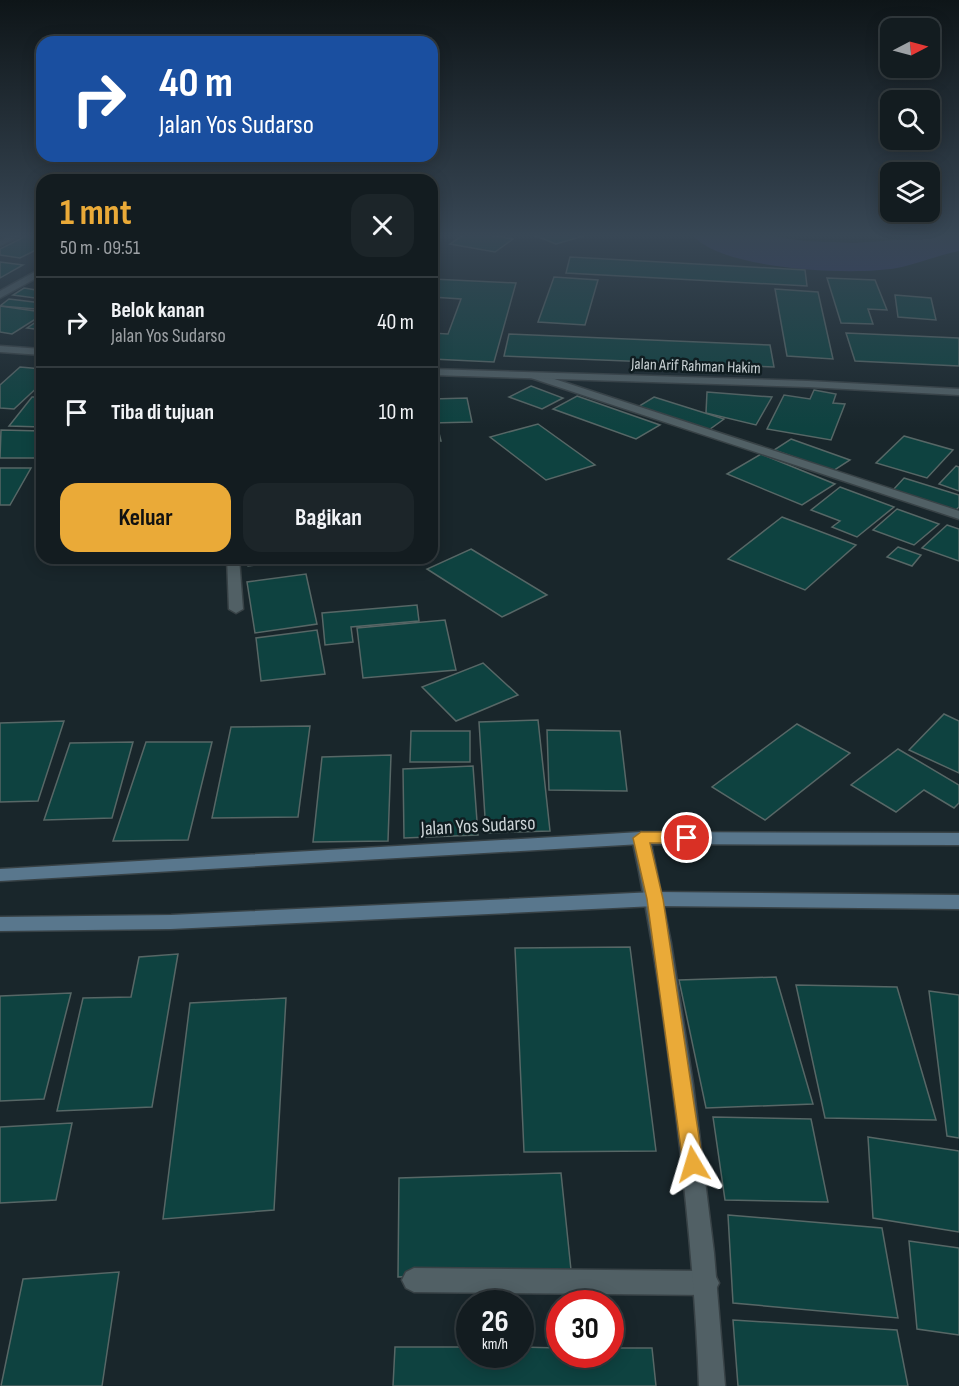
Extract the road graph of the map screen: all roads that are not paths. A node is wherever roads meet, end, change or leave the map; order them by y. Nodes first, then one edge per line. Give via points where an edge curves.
1 (0, 349) edge
2 (36, 352) edge
3 (438, 372) edge
4 (532, 375) junction
5 (959, 392) edge
6 (959, 516) edge
7 (233, 564) edge
8 (236, 609) dead end
9 (641, 838) junction
10 (959, 839) edge
11 (0, 875) edge
12 (655, 899) junction
13 (959, 902) edge
14 (0, 924) edge
15 (414, 1280) dead end
16 (707, 1283) junction
17 (712, 1386) edge

1 - 2 street
3 - 4 street, Jalan Arif Rahman Hakim
4 - 5 street, Jalan Arif Rahman Hakim
4 - 6 street
7 - 8 street
9 - 10 main road, Jalan Yos Sudarso
9 - 11 main road, Jalan Yos Sudarso
9 - 12 street
12 - 13 main road
12 - 14 main road via 171,922
12 - 16 street
15 - 16 street
16 - 17 street

